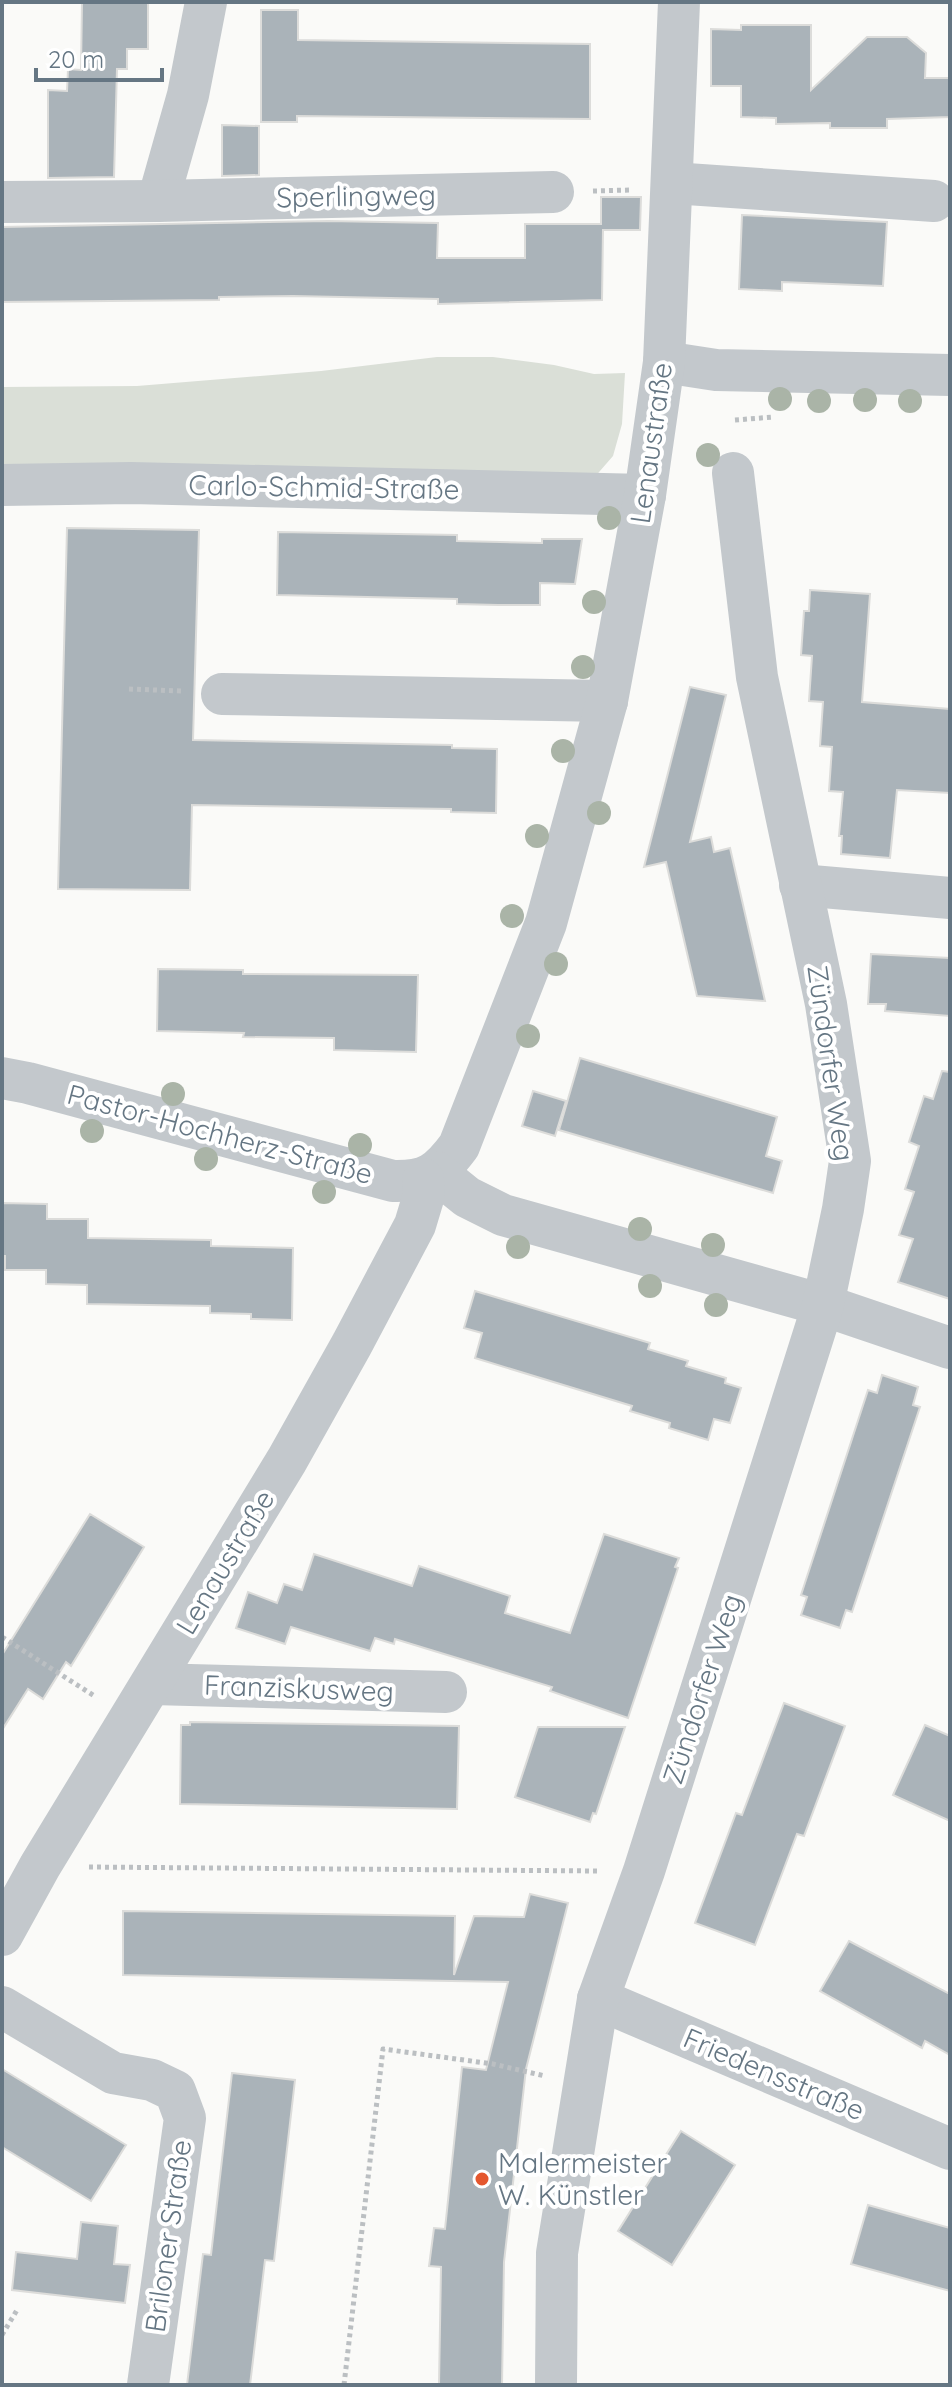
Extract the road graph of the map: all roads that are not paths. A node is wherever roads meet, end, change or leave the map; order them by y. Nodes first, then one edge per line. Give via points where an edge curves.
1 (206, 2) edge
2 (679, 2) edge
3 (672, 186) junction
4 (553, 192) road end
5 (158, 201) junction
6 (934, 201) dead end
7 (2, 202) edge
8 (664, 362) junction
9 (950, 375) edge
10 (733, 473) dead end
11 (2, 485) edge
12 (645, 495) junction
13 (208, 692) road end
14 (607, 701) junction
15 (800, 885) junction
16 (950, 898) edge
17 (2, 1078) edge
18 (435, 1172) junction
19 (823, 1305) junction
20 (950, 1348) edge
21 (446, 1692) dead end
22 (141, 1701) junction
23 (2, 1935) edge
24 (598, 1999) junction
25 (2, 2007) edge
26 (950, 2149) edge
27 (148, 2385) edge
28 (556, 2385) edge

1 - 5 street via 188,95
2 - 3 street, Lenaustraße
3 - 6 street
3 - 8 street, Lenaustraße
4 - 5 street, Sperlingweg
5 - 7 street, Sperlingweg
8 - 9 street via 716,370
8 - 12 street, Lenaustraße
10 - 15 street, Zündorfer Weg via 757,677
11 - 12 street, Carlo-Schmid-Straße via 131,483
12 - 14 street, Lenaustraße
13 - 14 street
14 - 18 street, Lenaustraße via 546,923 459,1146
15 - 16 street
15 - 19 street, Zündorfer Weg via 826,1004 850,1161
17 - 18 street, Pastor-Hochherz-Straße via 393,1181 416,1182
18 - 19 street via 467,1197 503,1215
18 - 22 street, Lenaustraße via 415,1225 287,1460
19 - 20 street
19 - 24 street, Zündorfer Weg via 644,1871
21 - 22 street, Franziskusweg
22 - 23 street, Lenaustraße
24 - 26 street, Friedensstraße
24 - 28 street, Zündorfer Weg via 557,2253
25 - 27 street, Briloner Straße via 113,2073 152,2080 175,2091 185,2118

